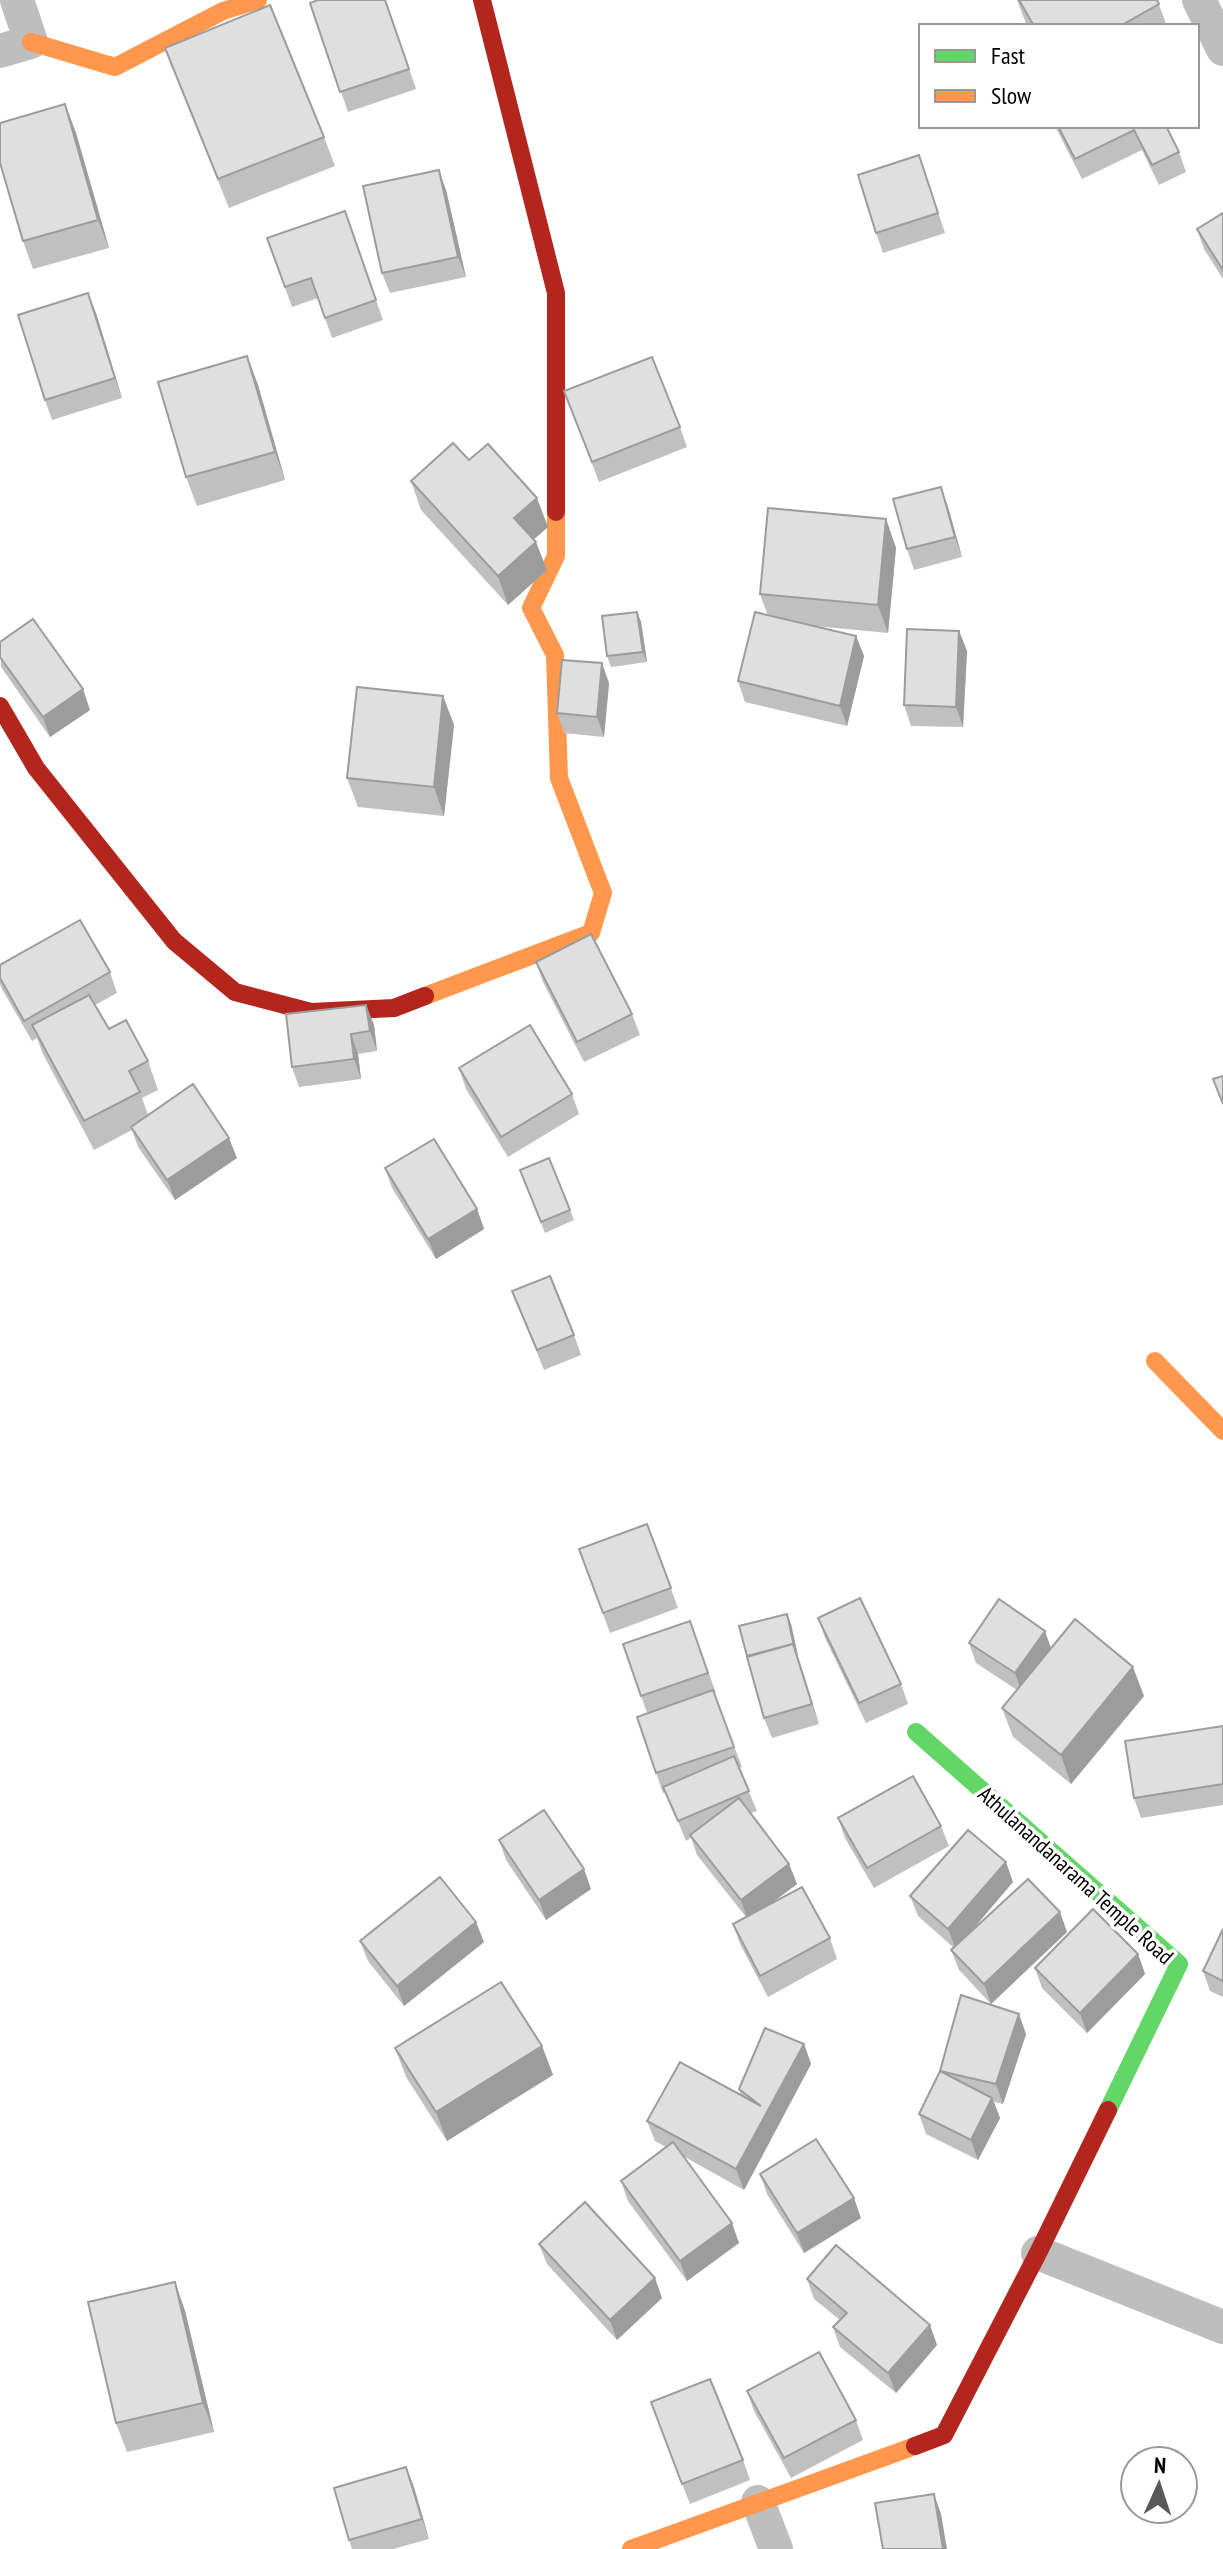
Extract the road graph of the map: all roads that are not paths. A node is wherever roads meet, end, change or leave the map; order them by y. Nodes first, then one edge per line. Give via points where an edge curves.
1 (17, 0) edge
2 (258, 0) edge
3 (482, 0) edge
4 (1199, 0) edge
5 (16, 46) edge
6 (1223, 49) edge
7 (0, 706) edge
8 (1155, 1361) dead end
9 (1223, 1431) edge
10 (916, 1732) dead end
11 (1038, 2253) junction
12 (1223, 2327) edge
13 (758, 2502) junction
14 (631, 2549) edge
15 (776, 2549) edge

1 - 5 street
2 - 5 street via 223,11 115,67
3 - 7 street via 556,293 556,556 531,608 555,655 559,778 603,893 591,933 394,1008 311,1012 235,992 174,941 36,768
4 - 6 street
8 - 9 street
10 - 11 street, Athulanandanarama Temple Road via 1179,1964
11 - 12 street
11 - 13 street, Athulanandanarama Temple Road via 944,2435
13 - 14 street, Athulanandanarama Temple Road
13 - 15 street

